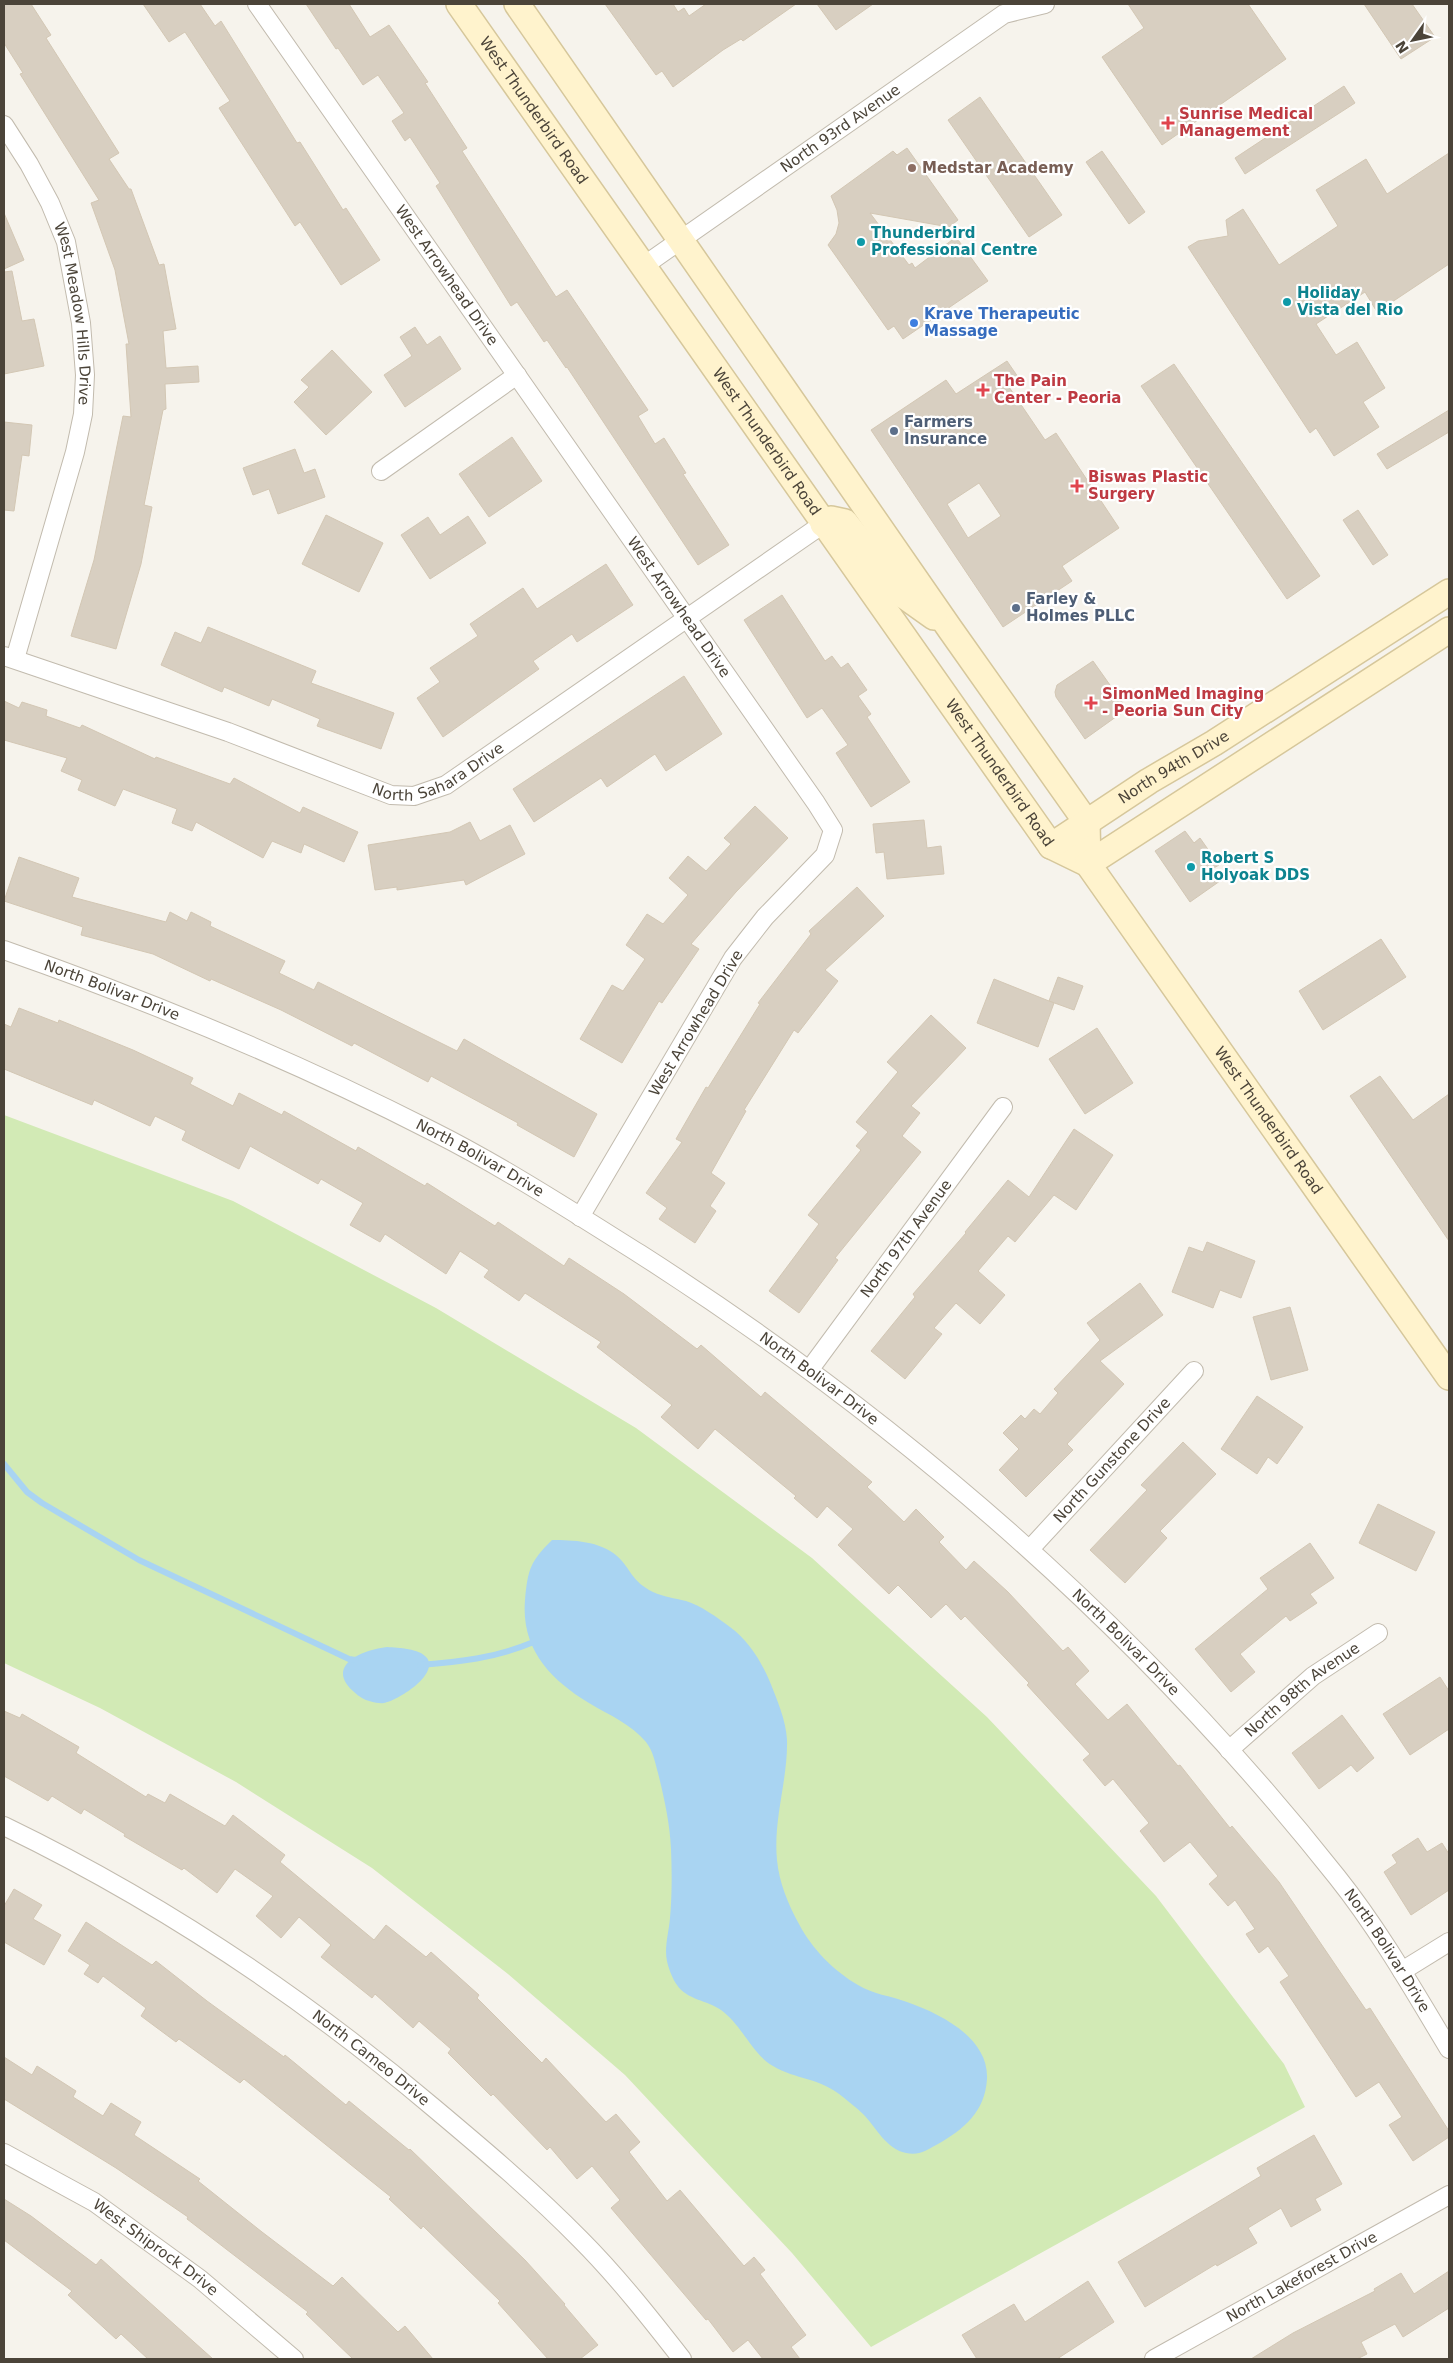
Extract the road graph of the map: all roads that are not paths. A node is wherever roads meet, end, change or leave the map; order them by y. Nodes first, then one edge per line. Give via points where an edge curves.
1 (257, 4) edge
2 (459, 4) edge
3 (517, 4) edge
4 (1045, 4) edge
5 (4, 125) edge
6 (682, 239) junction
7 (642, 267) junction
8 (517, 375) junction
9 (381, 471) dead end
10 (824, 524) junction
11 (1449, 592) edge
12 (686, 619) junction
13 (950, 629) junction
14 (1449, 630) edge
15 (9, 658) edge
16 (1320, 674) junction
17 (1338, 701) junction
18 (1214, 743) junction
19 (1231, 770) junction
20 (1087, 823) junction
21 (1051, 846) junction
22 (1088, 864) junction
23 (4, 950) edge
24 (1003, 1107) dead end
25 (580, 1217) junction
26 (810, 1369) junction
27 (1194, 1370) dead end
28 (1449, 1377) edge
29 (1030, 1549) junction
30 (1378, 1633) dead end
31 (1229, 1750) junction
32 (4, 1826) edge
33 (1449, 1942) edge
34 (1402, 1971) junction
35 (1449, 2049) edge
36 (4, 2153) edge
37 (1449, 2195) edge
38 (294, 2359) edge
39 (682, 2359) edge
40 (1154, 2359) edge

1 - 8 street, West Arrowhead Drive
2 - 7 main road, West Thunderbird Road
3 - 6 main road
4 - 6 street, North 93rd Avenue via 1004,14
5 - 15 street, West Meadow Hills Drive via 46,196 66,242 81,323 85,375 83,414 75,452
6 - 7 street, North 93rd Avenue
6 - 13 main road
7 - 10 main road, West Thunderbird Road
8 - 9 street
8 - 12 street, West Arrowhead Drive
10 - 12 street, North Sahara Drive
10 - 13 main road via 831,519 844,522 903,595
10 - 21 main road, West Thunderbird Road
11 - 16 main road, North 94th Drive
12 - 15 street, North Sahara Drive via 446,785 414,796 391,794 228,732
12 - 25 street, West Arrowhead Drive via 832,830 825,855 765,917 733,958
13 - 20 main road
14 - 17 main road
16 - 17 main road
16 - 18 main road, North 94th Drive
17 - 19 main road
18 - 19 main road
18 - 20 main road, North 94th Drive
19 - 22 main road
20 - 21 main road, North 94th Drive
20 - 22 main road
21 - 22 main road, West Thunderbird Road
22 - 28 main road, West Thunderbird Road
23 - 25 street, North Bolivar Drive via 177,1014 318,1075 437,1133
24 - 26 street, North 97th Avenue
25 - 26 street, North Bolivar Drive via 704,1295
26 - 29 street, North Bolivar Drive via 924,1458
27 - 29 street, North Gunstone Drive
29 - 31 street, North Bolivar Drive via 1167,1681
30 - 31 street, North 98th Avenue via 1313,1676
31 - 34 street, North Bolivar Drive via 1340,1880
32 - 39 street, North Cameo Drive via 73,1859 222,1948 368,2052 504,2166 581,2240
33 - 34 street
34 - 35 street, North Bolivar Drive
36 - 38 street, West Shiprock Drive via 94,2202 200,2279
37 - 40 street, North Lakeforest Drive

